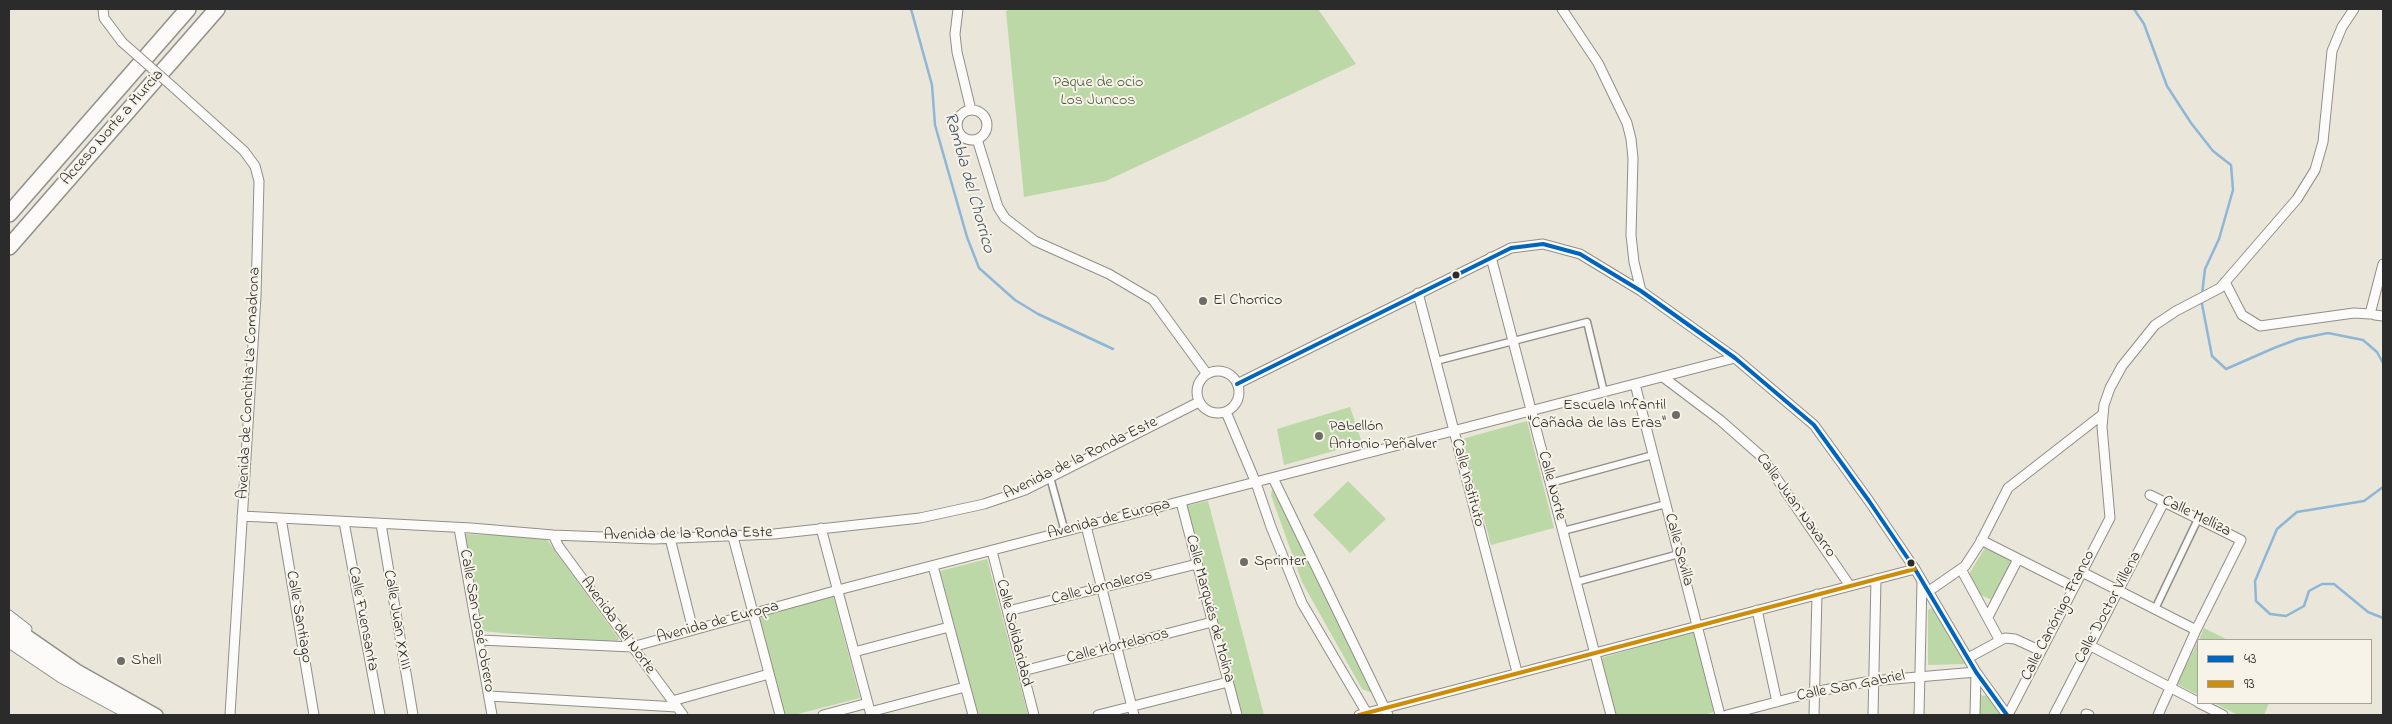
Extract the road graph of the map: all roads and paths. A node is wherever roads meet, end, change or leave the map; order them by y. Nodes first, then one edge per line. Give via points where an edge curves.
1 (103, 9) edge
2 (188, 9) edge
3 (217, 9) edge
4 (958, 9) edge
5 (1562, 9) edge
6 (2354, 9) edge
7 (971, 110) junction
8 (977, 139) junction
9 (9, 214) edge
10 (9, 246) edge
11 (1491, 257) junction
12 (2383, 264) edge
13 (2225, 282) junction
14 (1641, 291) junction
15 (1418, 293) junction
16 (1514, 342) junction
17 (1735, 358) junction
18 (1436, 361) junction
19 (1207, 374) junction
20 (1663, 377) junction
21 (1237, 384) junction
22 (1635, 384) junction
23 (1604, 392) junction
24 (1199, 402) junction
25 (1532, 411) junction
26 (1226, 412) junction
27 (2103, 414) junction
28 (1454, 431) junction
29 (1653, 455) junction
30 (1050, 477) junction
31 (1272, 478) junction
32 (1256, 483) junction
33 (1550, 483) junction
34 (2150, 494) dead end
35 (1181, 502) junction
36 (2164, 502) junction
37 (1666, 504) junction
38 (242, 516) junction
39 (281, 518) junction
40 (2198, 519) junction
41 (344, 522) junction
42 (381, 524) junction
43 (1086, 526) junction
44 (459, 528) junction
45 (822, 528) junction
46 (1064, 532) junction
47 (1563, 532) junction
48 (553, 535) junction
49 (733, 537) junction
50 (670, 538) junction
51 (1982, 540) junction
52 (992, 550) junction
53 (1679, 554) junction
54 (2018, 559) junction
55 (1197, 564) junction
56 (933, 566) junction
57 (1915, 569) junction
58 (1961, 569) junction
59 (2082, 572) junction
60 (1876, 579) junction
61 (1922, 579) junction
62 (1576, 582) junction
63 (1850, 586) junction
64 (2074, 587) junction
65 (1100, 588) junction
66 (838, 590) junction
67 (1929, 591) junction
68 (2118, 591) junction
69 (1817, 594) junction
70 (2155, 609) junction
71 (1757, 610) junction
72 (1008, 611) junction
73 (753, 613) junction
74 (9, 615) edge
75 (1988, 617) junction
76 (1212, 622) junction
77 (9, 623) edge
78 (1698, 625) junction
79 (949, 627) junction
80 (693, 630) junction
81 (2196, 630) junction
82 (9, 633) edge
83 (2000, 639) junction
84 (480, 640) junction
85 (9, 643) edge
86 (2089, 645) junction
87 (632, 647) junction
88 (1116, 647) junction
89 (2041, 651) junction
90 (854, 652) junction
91 (1595, 652) junction
92 (1968, 658) junction
93 (77, 670) junction
94 (1023, 671) junction
95 (1517, 672) junction
96 (1976, 672) junction
97 (769, 674) junction
98 (1919, 675) junction
99 (1874, 681) junction
100 (1228, 682) junction
101 (966, 687) junction
102 (2170, 688) junction
103 (1814, 692) junction
104 (489, 696) junction
105 (1777, 702) junction
106 (2197, 702) edge
107 (674, 704) junction
108 (2201, 704) edge
109 (870, 710) edge
110 (1132, 711) edge
111 (1386, 711) edge
112 (129, 715) edge
113 (141, 715) edge
114 (157, 715) edge
115 (230, 715) edge
116 (314, 715) edge
117 (380, 715) edge
118 (413, 715) edge
119 (492, 715) edge
120 (683, 715) edge
121 (780, 715) edge
122 (823, 715) edge
123 (973, 715) edge
124 (1034, 715) edge
125 (1098, 715) edge
126 (1237, 715) edge
127 (1365, 715) edge
128 (1611, 715) edge
129 (1720, 715) edge
130 (1727, 715) edge
131 (1814, 715) edge
132 (1873, 715) edge
133 (1919, 715) edge
134 (1975, 715) edge
135 (2007, 715) edge
136 (2054, 715) edge
137 (2158, 715) edge
138 (2223, 715) edge

1 - 38 street, Avenida de Conchita La Comadrona, bridge via 104,18 122,42 244,150 255,166 259,181 256,296
2 - 9 highway, Acceso Norte a Murcia
3 - 10 highway, Acceso Norte a Murcia
4 - 7 street via 957,52
5 - 14 street via 1598,63 1627,123 1633,158 1631,235
6 - 13 street via 2332,51 2323,142 2315,170 2297,199
7 - 8 street via 981,113 987,122 984,134
7 - 8 street via 961,116 958,127 965,138
8 - 19 street via 998,207 1005,218 1035,241 1109,274 1153,300
11 - 14 street via 1526,245 1563,248 1580,254
11 - 15 street
11 - 16 street, Calle Norte
12 - 13 street via 2370,314 2354,313 2260,326 2242,315
13 - 27 street via 2155,325 2141,340 2114,381
14 - 17 street
15 - 18 street, Calle Instituto
15 - 21 street
16 - 18 street
16 - 23 street via 1587,322
16 - 25 street, Calle Norte
17 - 20 street, Avenida de Europa
17 - 57 street via 1814,425
18 - 28 street, Calle Instituto
19 - 21 street via 1221,371 1234,378
19 - 24 street via 1197,389
20 - 22 street, Avenida de Europa
20 - 63 street, Calle Juan Navarro via 1762,457
21 - 26 street via 1239,397 1232,409
22 - 23 street, Avenida de Europa
22 - 29 street, Calle Sevilla
23 - 25 street, Avenida de Europa
24 - 26 street via 1207,411
24 - 30 street, Avenida de la Ronda Este
25 - 28 street, Avenida de Europa
25 - 33 street, Calle Norte
26 - 32 street
27 - 51 street via 2008,488
27 - 59 street, Calle Canónigo Franco via 2102,448 2110,518
28 - 31 street, Avenida de Europa
28 - 95 street, Calle Instituto
29 - 33 street
29 - 37 street, Calle Sevilla
30 - 45 street, Avenida de la Ronda Este via 1025,490 962,509 920,518
30 - 46 street
31 - 32 street, Avenida de Europa
31 - 111 street
32 - 35 street, Avenida de Europa
32 - 127 street via 1302,603
33 - 47 street, Calle Norte
34 - 36 street, Calle Melliza
35 - 43 street, Avenida de Europa
35 - 55 street, Calle Marqués de Molina
36 - 40 street, Calle Melliza
36 - 68 street, Calle Doctor Villena
37 - 47 street
37 - 53 street, Calle Sevilla
38 - 39 street, Avenida de la Ronda Este
38 - 115 street, Avenida de Conchita La Comadrona
39 - 41 street, Avenida de la Ronda Este
39 - 116 street, Calle Santiago
40 - 70 street
40 - 81 street, Calle Melliza via 2242,540
41 - 42 street, Avenida de la Ronda Este
41 - 117 street, Calle Fuensanta
42 - 44 street, Avenida de la Ronda Este
42 - 118 street, Calle Juan XXIII
43 - 46 street, Avenida de Europa
43 - 65 street
44 - 48 street, Avenida de la Ronda Este
44 - 84 street, Calle San José Obrero
45 - 49 street, Avenida de la Ronda Este
45 - 66 street
46 - 52 street, Avenida de Europa
47 - 62 street, Calle Norte
48 - 50 street, Avenida de la Ronda Este
48 - 87 street, Avenida del Norte
49 - 50 street, Avenida de la Ronda Este
49 - 73 street
50 - 80 street
51 - 54 street
51 - 58 street
52 - 56 street, Avenida de Europa
52 - 72 street, Calle Solidaridad
53 - 62 street
53 - 78 street, Calle Sevilla
54 - 64 street
54 - 75 street
55 - 65 street, Calle Jornaleros
55 - 76 street, Calle Marqués de Molina
56 - 66 street, Avenida de Europa
56 - 79 street
57 - 60 street
57 - 61 street
58 - 67 street
58 - 75 street
59 - 64 street, Calle Canónigo Franco
59 - 68 street
60 - 63 street
60 - 99 street
61 - 67 street
61 - 98 street
62 - 91 street, Calle Norte
63 - 69 street
64 - 89 street, Calle Canónigo Franco
65 - 72 street, Calle Jornaleros
65 - 88 street
66 - 73 street, Avenida de Europa
66 - 90 street
67 - 92 street
68 - 70 street
68 - 86 street, Calle Doctor Villena
69 - 71 street
69 - 103 street
70 - 81 street
71 - 78 street
71 - 105 street
72 - 94 street, Calle Solidaridad
73 - 80 street, Avenida de Europa
73 - 97 street
74 - 93 street via 70,658
75 - 83 street
76 - 88 street, Calle Hortelanos
76 - 100 street, Calle Marqués de Molina
77 - 93 main road
78 - 91 street
78 - 129 street, Calle Sevilla
79 - 90 street
79 - 101 street
80 - 87 street, Avenida de Europa
81 - 102 street
82 - 113 main road via 72,677
83 - 89 street via 2015,639
83 - 92 street
84 - 87 street, Avenida de Europa
84 - 104 street, Calle San José Obrero
85 - 112 street via 61,678
86 - 102 street
86 - 136 street, Calle Doctor Villena
87 - 107 street, Avenida del Norte
88 - 94 street, Calle Hortelanos
88 - 110 street
89 - 135 street, Calle Canónigo Franco
90 - 109 street
91 - 95 street
91 - 128 street, Calle Norte
92 - 96 street
93 - 114 main road
94 - 124 street, Calle Solidaridad
95 - 111 street
96 - 98 street, Calle San Gabriel
96 - 134 street
96 - 135 street
97 - 107 street
97 - 121 street
98 - 99 street, Calle San Gabriel
98 - 133 street
99 - 103 street, Calle San Gabriel
99 - 132 street
100 - 110 street
100 - 126 street, Calle Marqués de Molina
101 - 109 street
101 - 123 street
102 - 106 street
102 - 137 street
103 - 105 street, Calle San Gabriel
103 - 131 street
104 - 107 street
104 - 119 street, Calle San José Obrero
105 - 130 street, Calle San Gabriel
107 - 120 street, Avenida del Norte
108 - 138 street
109 - 122 street
110 - 125 street
111 - 127 street

